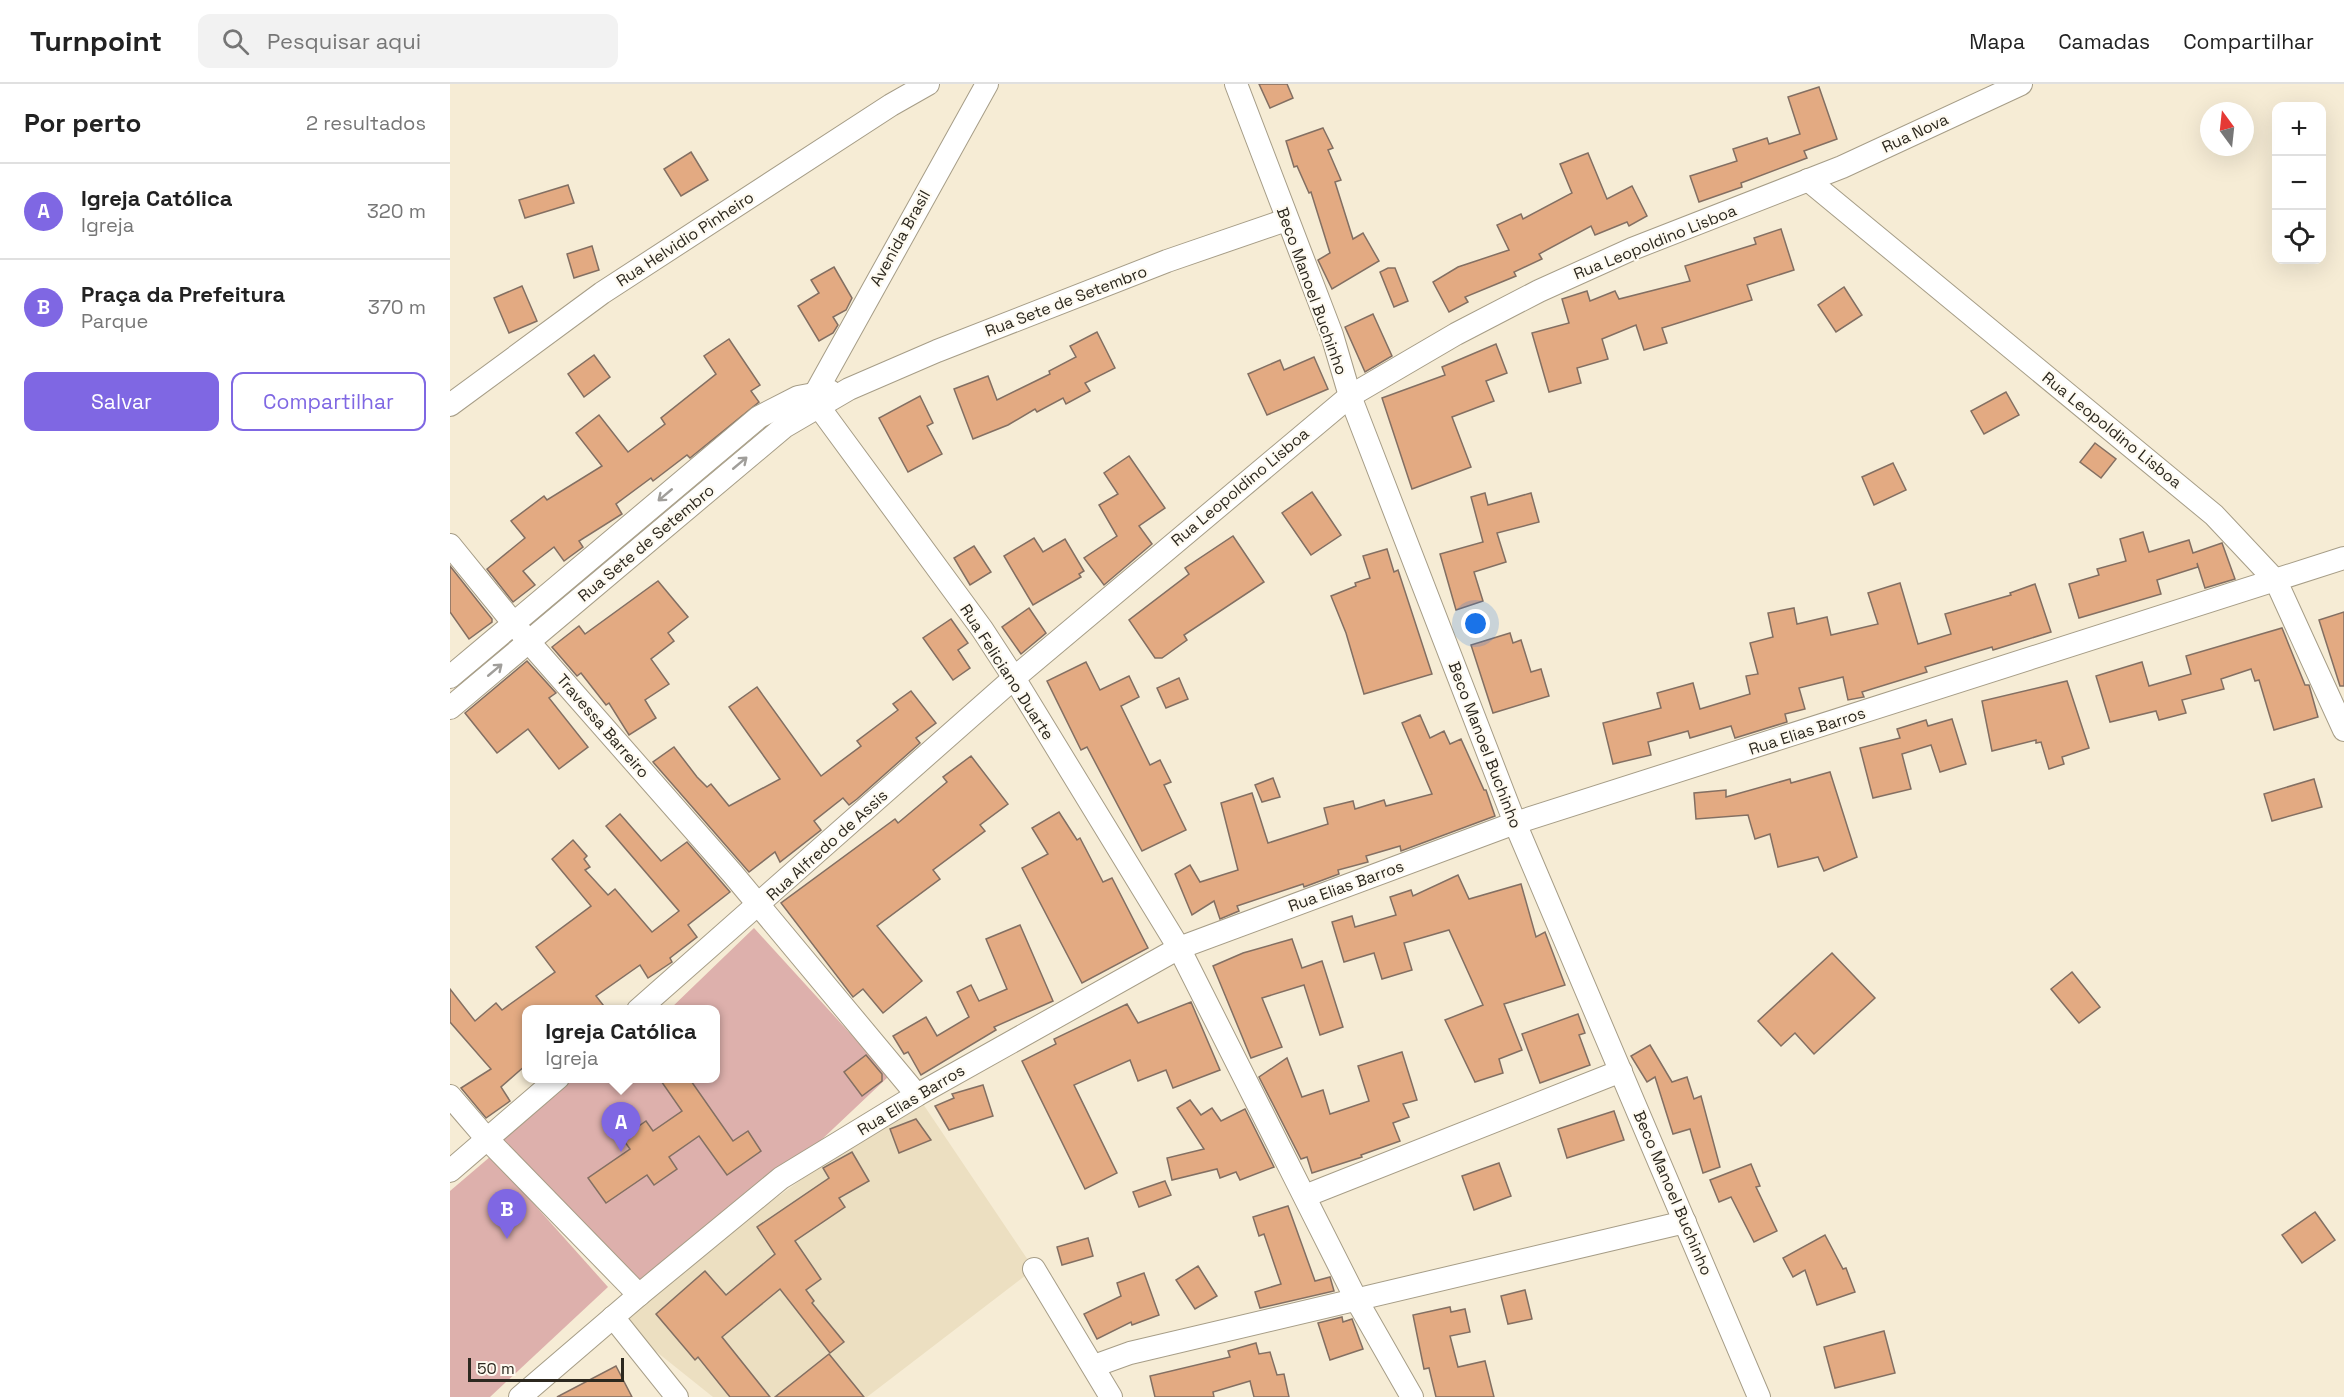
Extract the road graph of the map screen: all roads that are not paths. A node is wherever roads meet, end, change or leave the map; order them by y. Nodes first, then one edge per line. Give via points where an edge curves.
1 (928, 84) edge
2 (987, 84) edge
3 (1236, 84) edge
4 (2021, 84) edge
5 (1808, 180) junction
6 (1286, 220) junction
7 (1350, 396) junction
8 (817, 400) junction
9 (450, 405) edge
10 (450, 545) edge
11 (2344, 558) edge
12 (2276, 581) junction
13 (514, 623) junction
14 (528, 641) junction
15 (450, 677) edge
16 (1014, 678) junction
17 (450, 708) edge
18 (2344, 730) edge
19 (1515, 823) junction
20 (759, 905) junction
21 (1179, 948) junction
22 (644, 1005) edge
23 (1621, 1071) junction
24 (552, 1083) edge
25 (916, 1095) junction
26 (450, 1096) edge
27 (488, 1139) junction
28 (450, 1171) edge
29 (1305, 1196) junction
30 (1685, 1222) junction
31 (1034, 1269) dead end
32 (639, 1295) junction
33 (1356, 1299) junction
34 (613, 1317) junction
35 (1094, 1366) junction
36 (520, 1397) edge
37 (677, 1397) edge
38 (1111, 1397) edge
39 (1412, 1397) edge
40 (1760, 1397) edge

1 - 9 street, Rua Helvidio Pinheiro via 602,293
2 - 8 street, Avenida Brasil
3 - 6 street, Beco Manoel Buchinho
4 - 5 street, Rua Nova
5 - 7 street, Rua Leopoldino Lisboa via 1632,249 1539,291
5 - 12 street, Rua Leopoldino Lisboa via 2214,515
6 - 7 street, Beco Manoel Buchinho via 1332,335
6 - 8 street, Rua Sete de Setembro via 1167,261
7 - 16 street, Rua Leopoldino Lisboa
7 - 19 street, Beco Manoel Buchinho
8 -> 13 street, Rua Sete de Setembro via 783,402 759,417
14 -> 8 street, Rua Sete de Setembro
8 - 16 street, Rua Feliciano Duarte
10 - 13 street, Travessa Barreiro
11 - 12 street, Rua Elias Barros
12 - 18 street, Rua Leopoldino Lisboa
12 - 19 street, Rua Elias Barros
13 - 14 street, Travessa Barreiro
13 - 15 street, Rua Sete de Setembro
17 -> 14 street, Rua Sete de Setembro
14 - 20 street, Travessa Barreiro
16 - 20 street, Rua Alfredo de Assis
16 - 21 street, Rua Feliciano Duarte
19 - 21 street, Rua Elias Barros
19 - 23 street, Beco Manoel Buchinho
20 - 22 street, Rua Alfredo de Assis
20 - 25 street, Travessa Barreiro
21 - 25 street, Rua Elias Barros
21 - 29 street
23 - 29 street
23 - 30 street, Beco Manoel Buchinho
24 - 27 street
25 - 32 street, Rua Elias Barros via 781,1178
26 - 27 street
27 - 28 street
27 - 32 street
29 - 33 street
30 - 33 street
30 - 40 street, Beco Manoel Buchinho
31 - 35 street
32 - 34 street, Rua Elias Barros
33 - 35 street via 1130,1353
33 - 39 street
34 - 36 street, Rua Elias Barros
34 - 37 street
35 - 38 street

